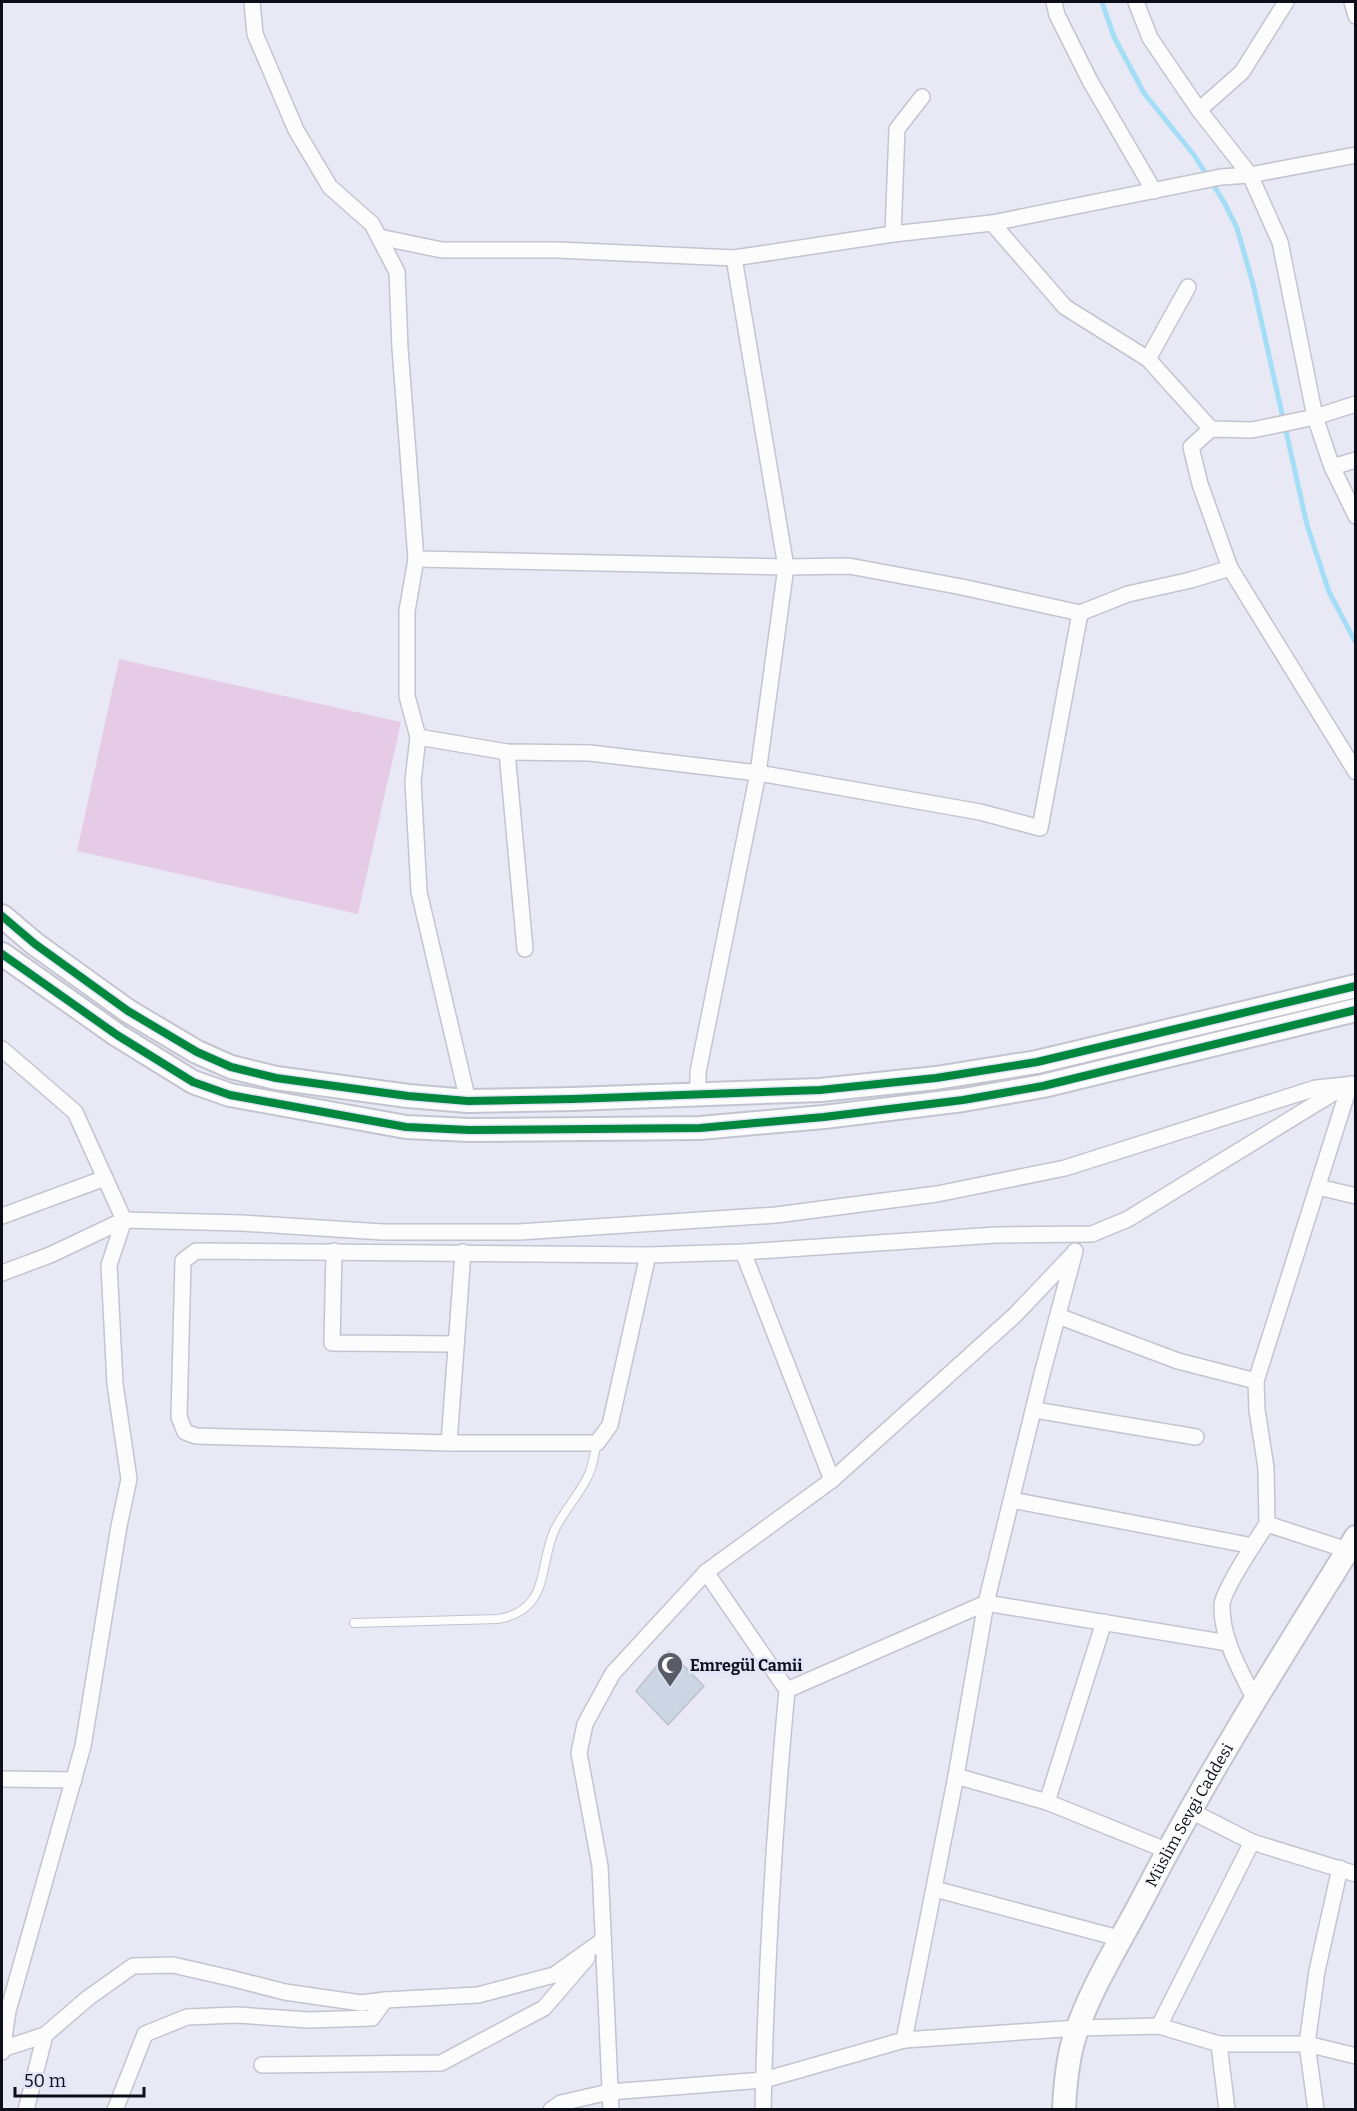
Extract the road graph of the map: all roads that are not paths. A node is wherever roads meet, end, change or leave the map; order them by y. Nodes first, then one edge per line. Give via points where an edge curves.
1 (252, 2) edge
2 (1054, 2) edge
3 (1136, 2) edge
4 (1286, 2) edge
5 (1352, 2) edge
6 (1356, 16) edge
7 (922, 97) dead end
8 (1199, 110) junction
9 (1356, 155) edge
10 (1250, 175) junction
11 (1154, 190) junction
12 (992, 223) junction
13 (893, 234) junction
14 (379, 237) junction
15 (735, 258) junction
16 (1188, 287) dead end
17 (1148, 359) junction
18 (1356, 404) edge
19 (1315, 417) junction
20 (1211, 429) junction
21 (1356, 460) edge
22 (1332, 467) junction
23 (1356, 516) edge
24 (416, 559) junction
25 (786, 567) junction
26 (1230, 568) junction
27 (1080, 613) junction
28 (418, 737) junction
29 (507, 753) junction
30 (1356, 772) edge
31 (758, 773) junction
32 (2, 916) edge
33 (525, 949) dead end
34 (2, 954) edge
35 (1356, 986) edge
36 (1356, 1011) edge
37 (2, 1049) edge
38 (1351, 1084) edge
39 (698, 1095) junction
40 (468, 1101) junction
41 (469, 1130) junction
42 (105, 1178) junction
43 (1318, 1187) junction
44 (1356, 1196) edge
45 (2, 1213) edge
46 (124, 1220) junction
47 (1092, 1234) junction
48 (334, 1251) junction
49 (1075, 1251) junction
50 (463, 1252) junction
51 (743, 1252) junction
52 (648, 1255) junction
53 (2, 1273) edge
54 (1058, 1316) junction
55 (456, 1344) junction
56 (1256, 1381) junction
57 (1035, 1410) junction
58 (1196, 1437) dead end
59 (449, 1443) junction
60 (597, 1443) junction
61 (832, 1480) junction
62 (1012, 1500) junction
63 (1267, 1524) junction
64 (1351, 1543) edge
65 (1253, 1546) junction
66 (706, 1572) junction
67 (986, 1603) junction
68 (1104, 1622) junction
69 (354, 1623) dead end
70 (1228, 1642) junction
71 (787, 1690) junction
72 (1255, 1700) junction
73 (956, 1776) junction
74 (2, 1779) edge
75 (74, 1779) junction
76 (1047, 1802) junction
77 (1189, 1810) junction
78 (1252, 1842) junction
79 (1168, 1851) junction
80 (1340, 1868) junction
81 (1356, 1875) edge
82 (935, 1889) junction
83 (1122, 1939) junction
84 (603, 1940) junction
85 (385, 2000) junction
86 (1159, 2026) junction
87 (1078, 2028) junction
88 (45, 2035) junction
89 (904, 2040) junction
90 (1220, 2044) junction
91 (1307, 2044) junction
92 (2, 2050) edge
93 (1356, 2056) edge
94 (262, 2065) dead end
95 (764, 2080) junction
96 (609, 2092) junction
97 (26, 2109) edge
98 (115, 2109) edge
99 (551, 2109) edge
100 (611, 2109) edge
101 (763, 2109) edge
102 (1064, 2109) edge
103 (1227, 2109) edge
104 (1316, 2109) edge

1 - 14 street via 255,34 296,130 330,187 372,224
2 - 11 street via 1090,81
3 - 8 street via 1150,38
4 - 8 street via 1242,72
5 - 6 street
7 - 13 street via 897,129
8 - 10 street
9 - 10 street
10 - 11 street
10 - 19 street via 1280,242
11 - 12 street
12 - 13 street
12 - 17 street via 1065,307
13 - 15 street
14 - 15 street via 442,250 558,250
14 - 24 street via 397,272
15 - 25 street
16 - 17 street
17 - 20 street
18 - 19 street
19 - 20 street via 1252,430
19 - 22 street
20 - 26 street via 1191,447
21 - 22 street
22 - 23 street
24 - 25 street
24 - 28 street via 407,611 407,696
25 - 27 street via 849,566
25 - 31 street
26 - 27 street via 1128,594
26 - 30 street
27 - 31 street via 1040,828 980,812
28 - 29 street
28 - 40 street via 412,781 419,892
29 - 31 street via 590,753
29 - 33 street
31 - 39 street via 698,1072
32 - 40 street via 34,944 128,1011 197,1052 231,1067 298,1081
34 - 41 street via 117,1035 193,1082 230,1095 406,1127
35 - 39 street via 1037,1062 832,1089
36 - 41 street via 1043,1086 963,1100 700,1128
37 - 42 street via 75,1112
38 - 43 street
38 - 46 street via 1316,1088 1065,1168 937,1194 776,1215 519,1232 383,1232
38 - 47 street via 1128,1219
39 - 40 street
40 - 41 street
42 - 45 street
42 - 46 street
43 - 44 street
43 - 56 street
46 - 53 street
46 - 75 street via 109,1265 115,1384 129,1479
47 - 49 street
47 - 51 street via 996,1235
48 - 50 street
48 - 55 street via 332,1343
48 - 59 street via 196,1251 183,1261 179,1417 184,1432 196,1436
49 - 54 street
49 - 61 street via 1015,1315
50 - 52 street
50 - 55 street
51 - 52 street
51 - 61 street
52 - 60 street via 610,1425
54 - 56 street via 1178,1361
54 - 57 street
55 - 59 street
56 - 63 street via 1266,1468
57 - 58 street
57 - 62 street
59 - 60 street
60 - 69 lane via 589,1476 555,1529 540,1586 525,1609 498,1619
61 - 66 street
62 - 65 street
62 - 67 street
63 - 64 street
63 - 65 street
64 - 72 street, Müslim Sevgi Caddesi
65 - 70 street via 1222,1603
66 - 71 street
66 - 84 street via 613,1673 585,1724 579,1753 600,1866
67 - 68 street
67 - 71 street
67 - 73 street
68 - 70 street
68 - 76 street
70 - 72 street
71 - 95 street via 777,1797
72 - 77 street, Müslim Sevgi Caddesi
73 - 76 street
73 - 82 street
74 - 75 street
75 - 92 street via 8,2011
76 - 79 street
77 - 78 street
77 - 79 street, Müslim Sevgi Caddesi
78 - 80 street
78 - 86 street
79 - 83 street, Müslim Sevgi Caddesi
80 - 81 street
80 - 91 street via 1317,1971
82 - 83 street
82 - 89 street
83 - 87 street, Müslim Sevgi Caddesi
84 - 85 street via 554,1975 478,1995
84 - 94 street via 544,2008 441,2063
84 - 96 street
85 - 88 street via 362,2003 285,1992 173,1965 133,1966
85 - 98 street via 372,2018 187,2017 145,2034
86 - 87 street
86 - 90 street
87 - 89 street
87 - 102 street, Müslim Sevgi Caddesi via 1068,2062
88 - 92 street
88 - 97 street
89 - 95 street
90 - 91 street
90 - 103 street
91 - 93 street
91 - 104 street
95 - 96 street
95 - 101 street
96 - 99 street
96 - 100 street

